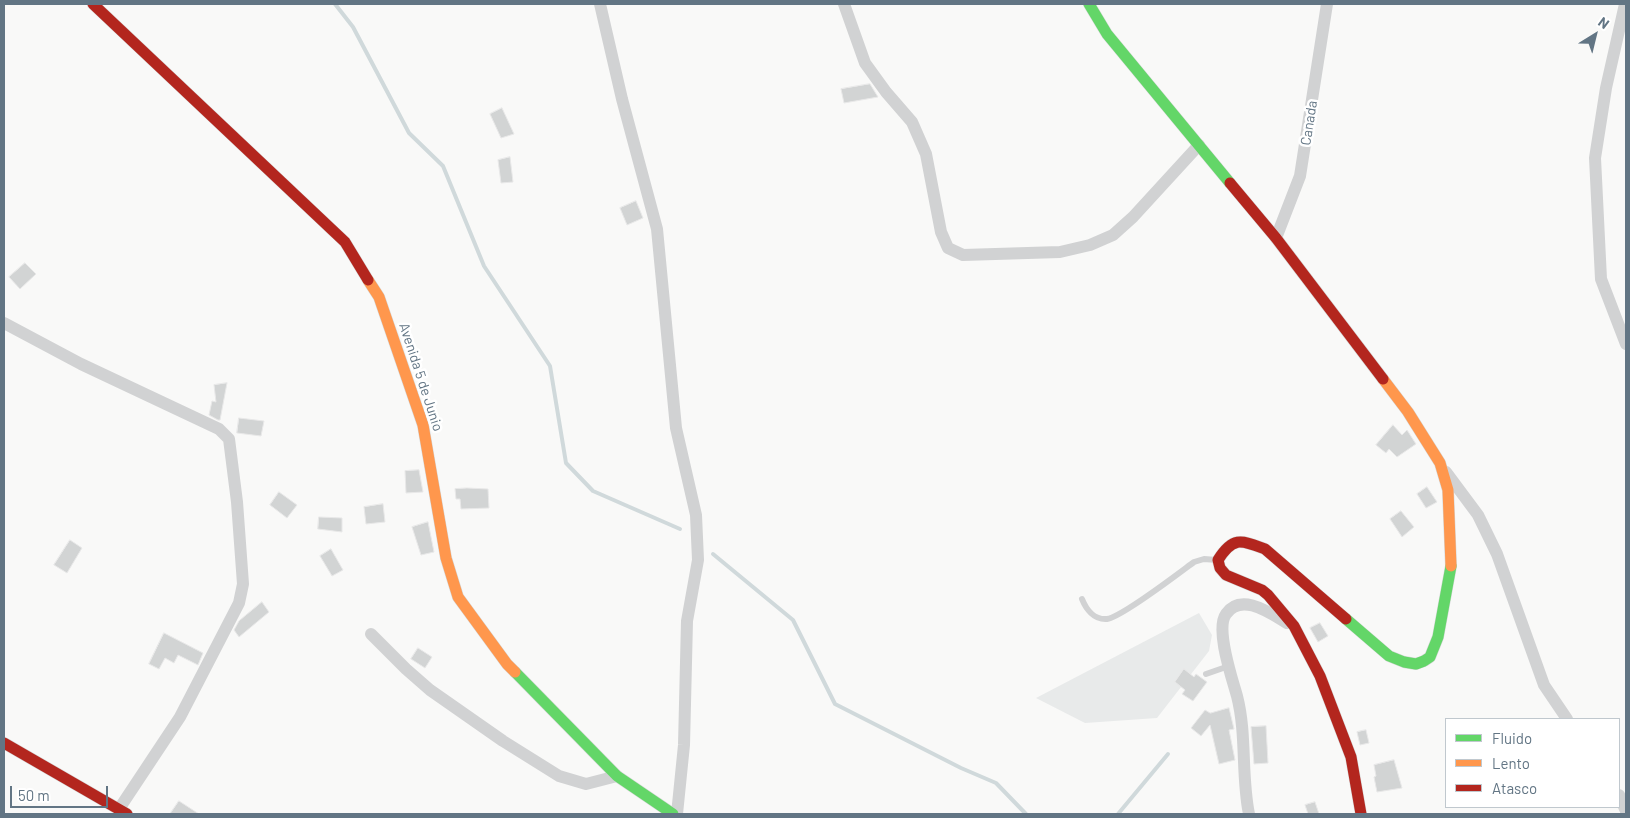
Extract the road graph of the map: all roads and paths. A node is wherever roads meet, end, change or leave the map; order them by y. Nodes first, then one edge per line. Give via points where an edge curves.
1 (93, 4) edge
2 (600, 4) edge
3 (844, 4) edge
4 (1089, 4) edge
5 (1327, 4) edge
6 (1625, 4) edge
7 (1199, 144) junction
8 (1276, 238) junction
9 (4, 323) edge
10 (1626, 344) edge
11 (1440, 463) junction
12 (1218, 560) junction
13 (1082, 599) dead end
14 (1294, 626) junction
15 (371, 634) dead end
16 (1229, 666) junction
17 (1206, 674) dead end
18 (1566, 718) edge
19 (4, 743) edge
20 (617, 776) junction
21 (1620, 797) edge
22 (1626, 811) edge
23 (123, 812) edge
24 (673, 814) edge
25 (677, 814) edge
26 (1249, 814) edge
27 (1361, 814) edge

1 - 20 street, Avenida 5 de Junio via 345,242 378,297 423,425 446,558 458,597 507,664
2 - 25 street via 657,229 676,428 696,515 698,560 687,621 684,745
3 - 7 street via 865,63 912,122 926,154 948,248 963,255 1060,252 1113,235
4 - 7 street via 1107,34
5 - 8 street, Canada via 1304,158
6 - 10 street via 1606,88 1595,158 1601,279
7 - 8 street
8 - 11 street via 1408,412
9 - 23 street via 81,364 219,429 229,440 243,584 239,603 180,717
11 - 12 street via 1448,490 1451,570 1438,637 1430,657 1424,661 1416,664 1389,656 1266,549 1243,541 1230,543
11 - 18 street via 1478,516 1497,554 1544,684
12 - 13 lane via 1194,562 1122,612 1107,618 1087,610
12 - 14 street via 1226,575 1268,595
14 - 16 street via 1252,604 1240,604 1231,609 1224,615 1222,639
14 - 27 street via 1320,676 1351,757
15 - 20 street via 430,690 559,776 586,784
16 - 17 lane
16 - 26 street via 1238,700
19 - 23 street
20 - 24 street, Avenida 5 de Junio
21 - 22 street

